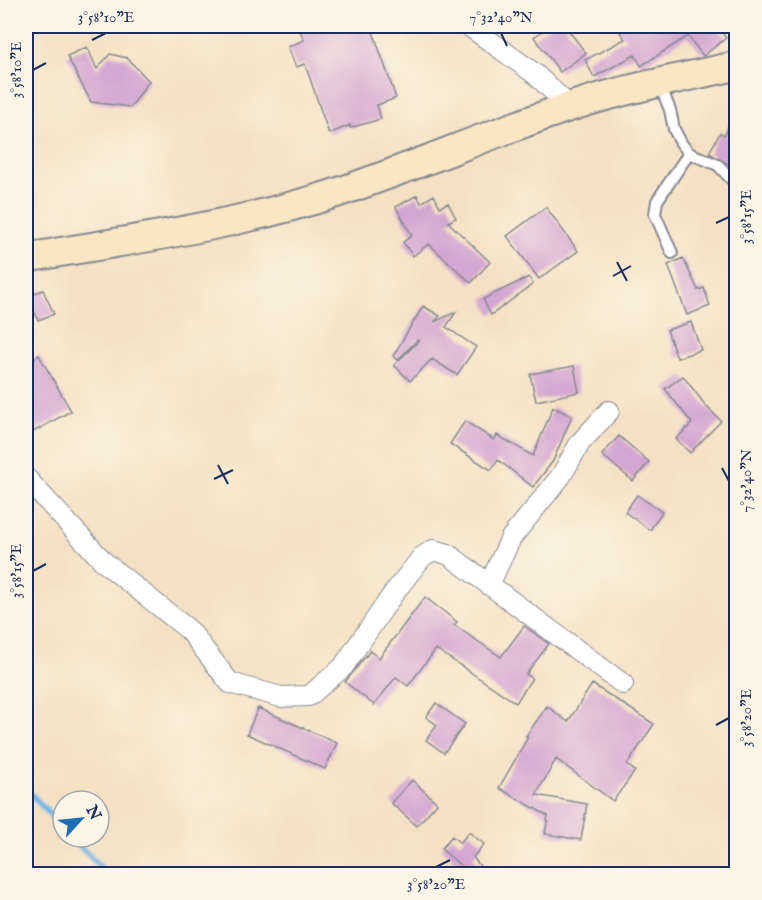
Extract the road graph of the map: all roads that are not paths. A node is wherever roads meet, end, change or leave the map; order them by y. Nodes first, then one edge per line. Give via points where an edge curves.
1 (469, 26) edge
2 (736, 66) edge
3 (659, 82) junction
4 (570, 107) junction
5 (689, 153) junction
6 (732, 180) dead end
7 (672, 253) dead end
8 (26, 258) edge
9 (609, 411) dead end
10 (26, 478) edge
11 (489, 585) junction
12 (623, 684) dead end

1 - 4 street via 535,74
2 - 3 main road
3 - 4 main road
3 - 5 lane via 674,129
4 - 8 main road via 335,193 182,231
5 - 6 lane via 718,165
5 - 7 lane via 657,201 655,214
9 - 11 street via 580,443 561,476 511,538
10 - 11 street via 104,562 190,631 230,683 281,697 309,696 343,667 393,594 422,557 433,550 448,554
11 - 12 street

